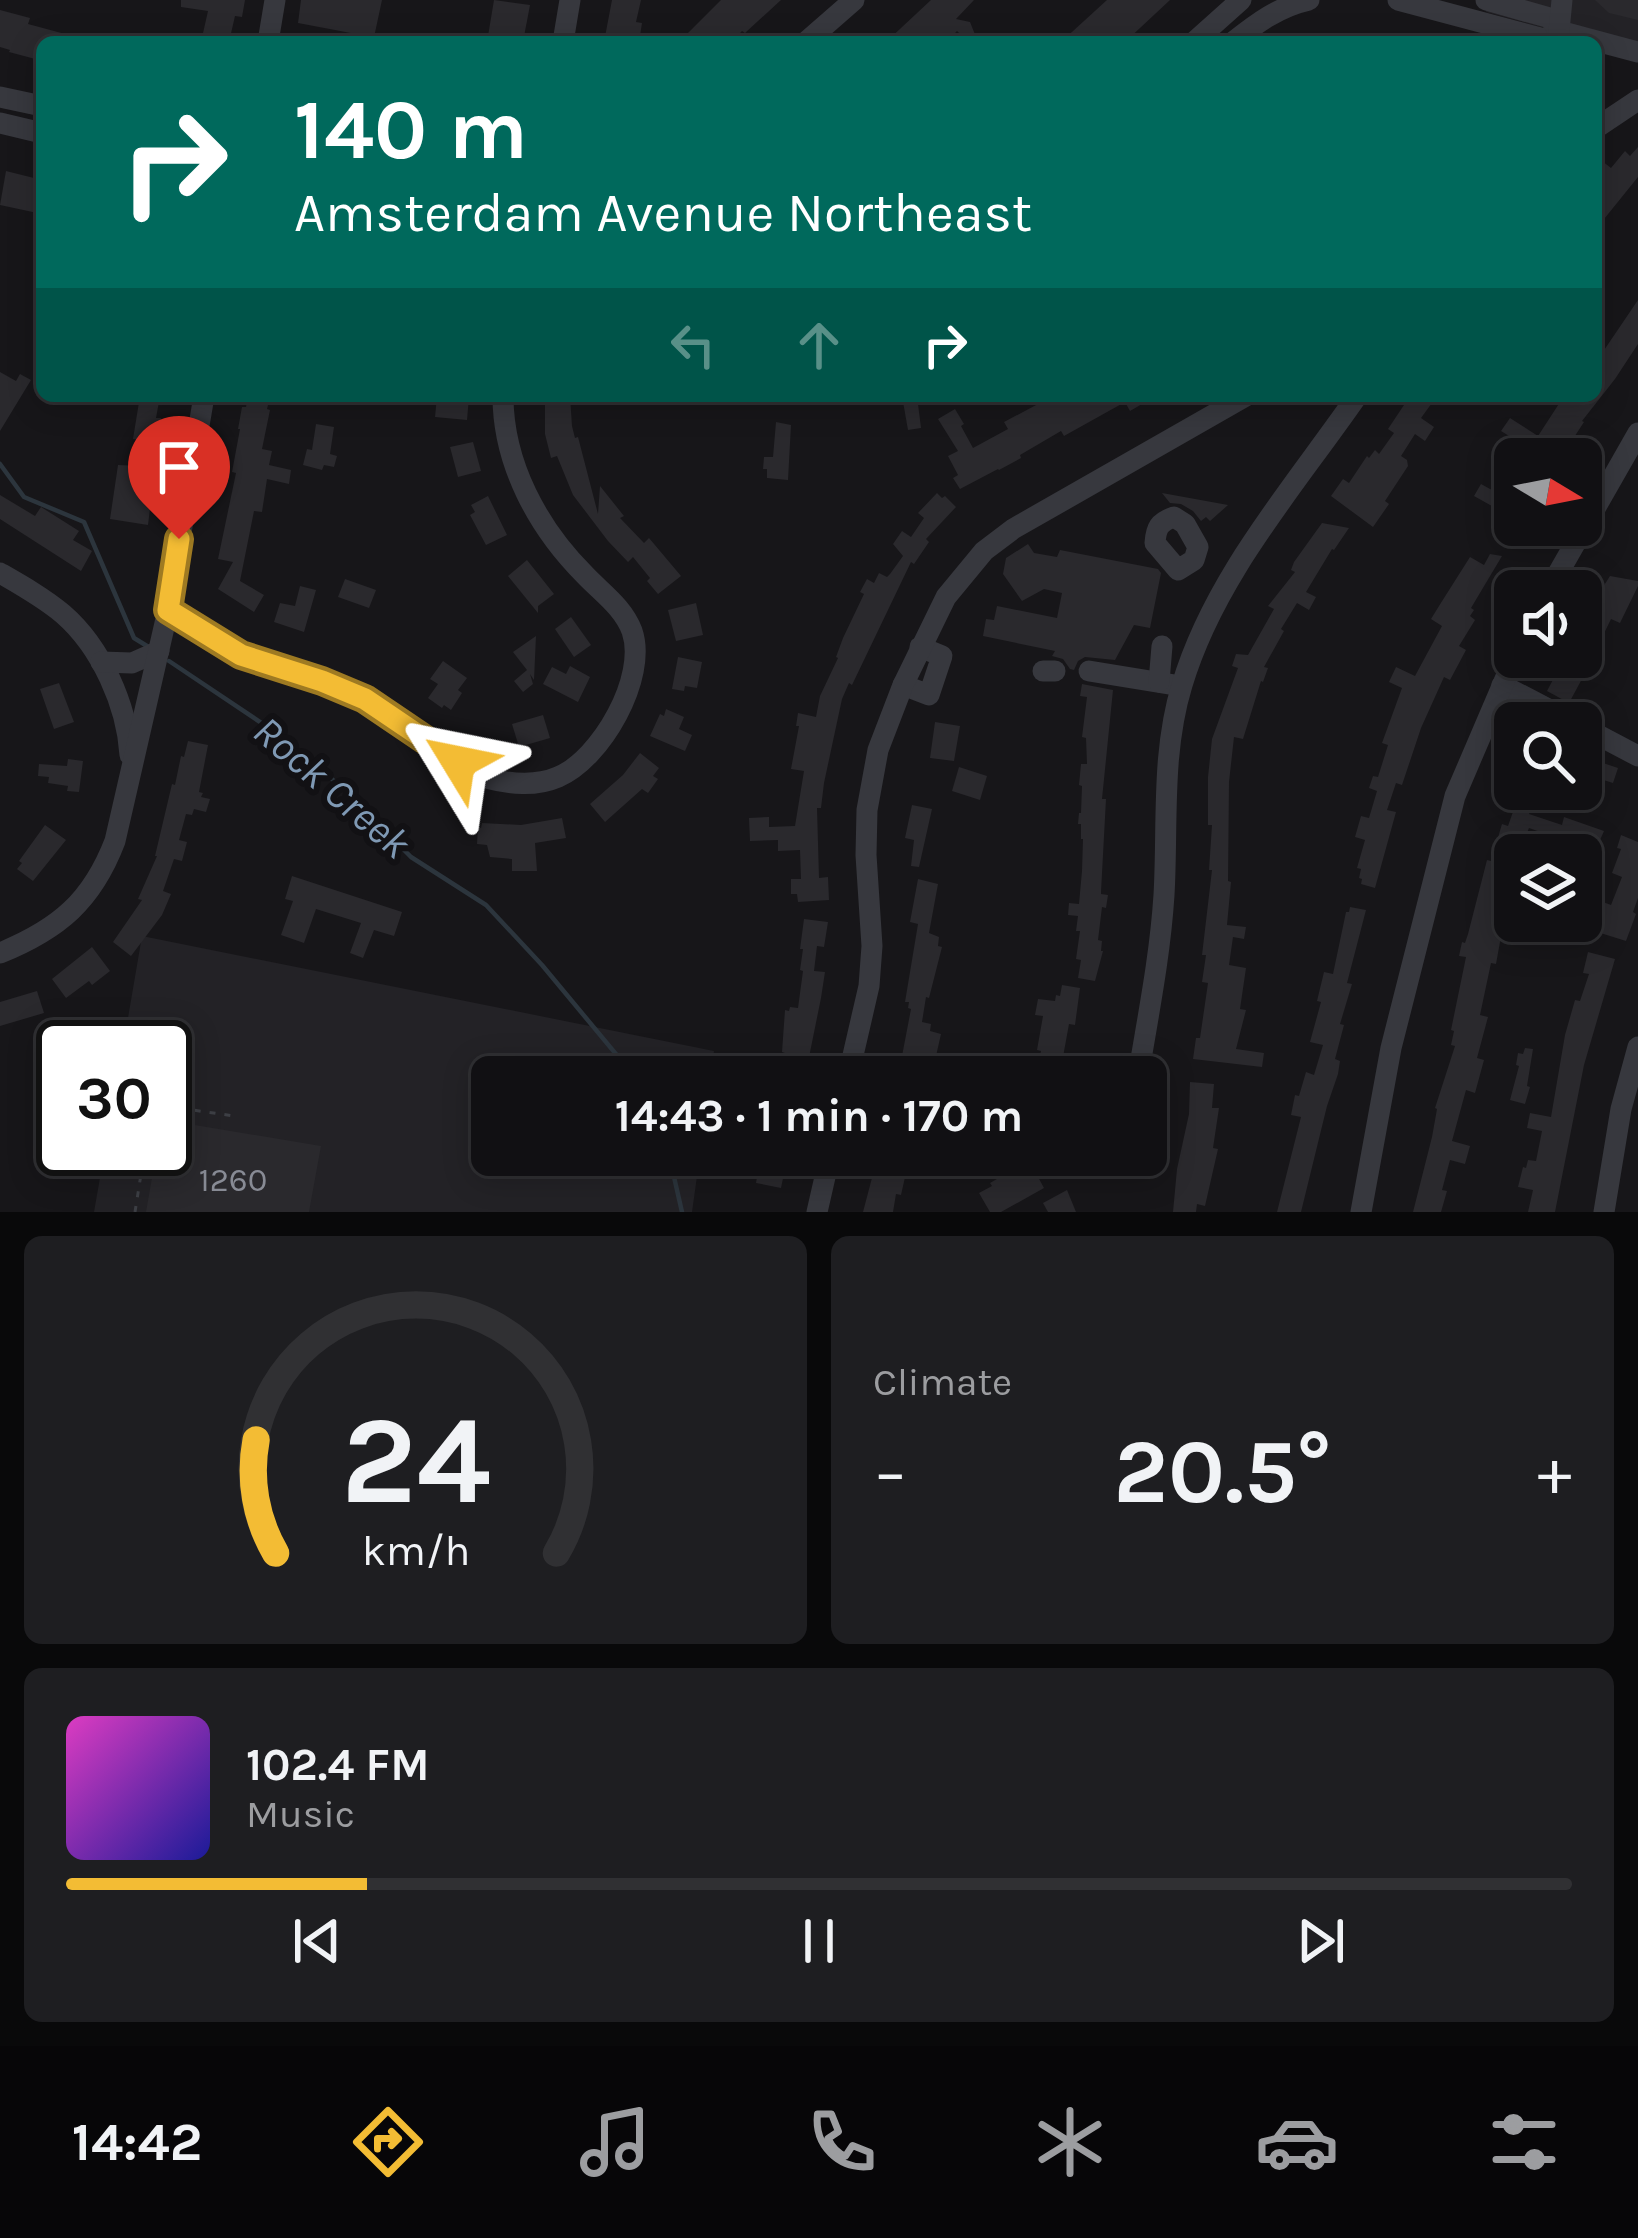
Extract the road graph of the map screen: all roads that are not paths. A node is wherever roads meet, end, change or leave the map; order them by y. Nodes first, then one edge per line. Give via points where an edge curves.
1 (275, 0) edge
2 (570, 0) edge
3 (854, 0) edge
4 (1309, 0) edge
5 (1398, 0) edge
6 (1486, 0) edge
7 (1562, 0) edge
8 (1251, 6) edge
9 (1559, 31) junction
10 (269, 36) edge
11 (564, 36) edge
12 (813, 36) edge
13 (1204, 36) edge
14 (1237, 36) edge
15 (1533, 36) edge
16 (1550, 36) edge
17 (1578, 36) edge
18 (1602, 42) edge
19 (1638, 52) edge
20 (0, 98) edge
21 (1638, 100) edge
22 (36, 105) edge
23 (0, 123) edge
24 (1602, 124) edge
25 (36, 132) edge
26 (203, 402) edge
27 (503, 402) edge
28 (1235, 402) edge
29 (1353, 402) edge
30 (1638, 433) edge
31 (1560, 570) edge
32 (0, 573) edge
33 (168, 610) junction
34 (1162, 646) dead end
35 (159, 651) junction
36 (931, 652) junction
37 (101, 662) junction
38 (1089, 671) dead end
39 (1505, 678) edge
40 (1170, 684) junction
41 (903, 685) junction
42 (1502, 685) junction
43 (1534, 702) edge
44 (1602, 737) edge
45 (1638, 756) edge
46 (131, 773) junction
47 (0, 953) edge
48 (1638, 1047) edge
49 (853, 1056) edge
50 (1141, 1056) edge
51 (825, 1176) edge
52 (817, 1212) edge
53 (1361, 1212) edge
54 (1604, 1212) edge

1 - 10 street
2 - 11 street
3 - 12 street
4 - 8 street
5 - 15 street
6 - 9 street via 1550,18
7 - 9 street
8 - 13 street
8 - 14 street
9 - 16 street
9 - 17 street
18 - 19 street
20 - 22 street
21 - 24 street
23 - 25 street
26 - 33 street
27 - 33 street via 510,454 534,508 634,636 632,682 577,767 533,783 486,778 365,699 241,655
28 - 36 street via 998,540 959,579
29 - 40 street via 1237,568
30 - 31 street
32 - 37 street via 62,614
33 - 35 street
34 - 40 street
35 - 37 street via 132,663
35 - 46 street
36 - 41 street
36 - 41 street via 929,695
37 - 46 street via 126,723
38 - 40 street
39 - 42 street
40 - 50 street via 1166,866
41 - 49 street via 870,788 871,964
42 - 43 street
42 - 53 street via 1455,796 1391,1048
44 - 45 street
46 - 47 street via 94,886 49,929
48 - 54 street
51 - 52 street

